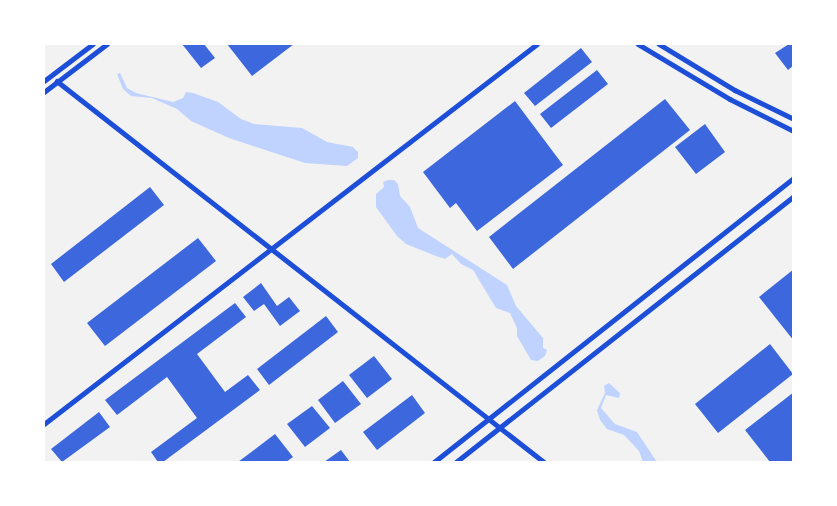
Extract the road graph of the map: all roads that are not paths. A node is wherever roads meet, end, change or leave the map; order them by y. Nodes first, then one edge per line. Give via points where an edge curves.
1 (93, 44) edge
2 (107, 44) edge
3 (537, 44) edge
4 (639, 44) edge
5 (659, 44) edge
6 (44, 81) edge
7 (57, 81) junction
8 (44, 92) edge
9 (794, 119) edge
10 (794, 131) edge
11 (794, 178) edge
12 (794, 196) edge
13 (272, 248) junction
14 (489, 418) junction
15 (44, 424) edge
16 (500, 428) junction
17 (434, 462) edge
18 (456, 462) edge
19 (543, 462) edge

1 - 6 street
2 - 7 street
3 - 13 street
4 - 10 street via 730,99
5 - 9 street via 735,90
7 - 8 street
7 - 13 street
11 - 14 street
12 - 16 street
13 - 14 street
13 - 15 street
14 - 16 street
14 - 17 street
16 - 18 street
16 - 19 street

